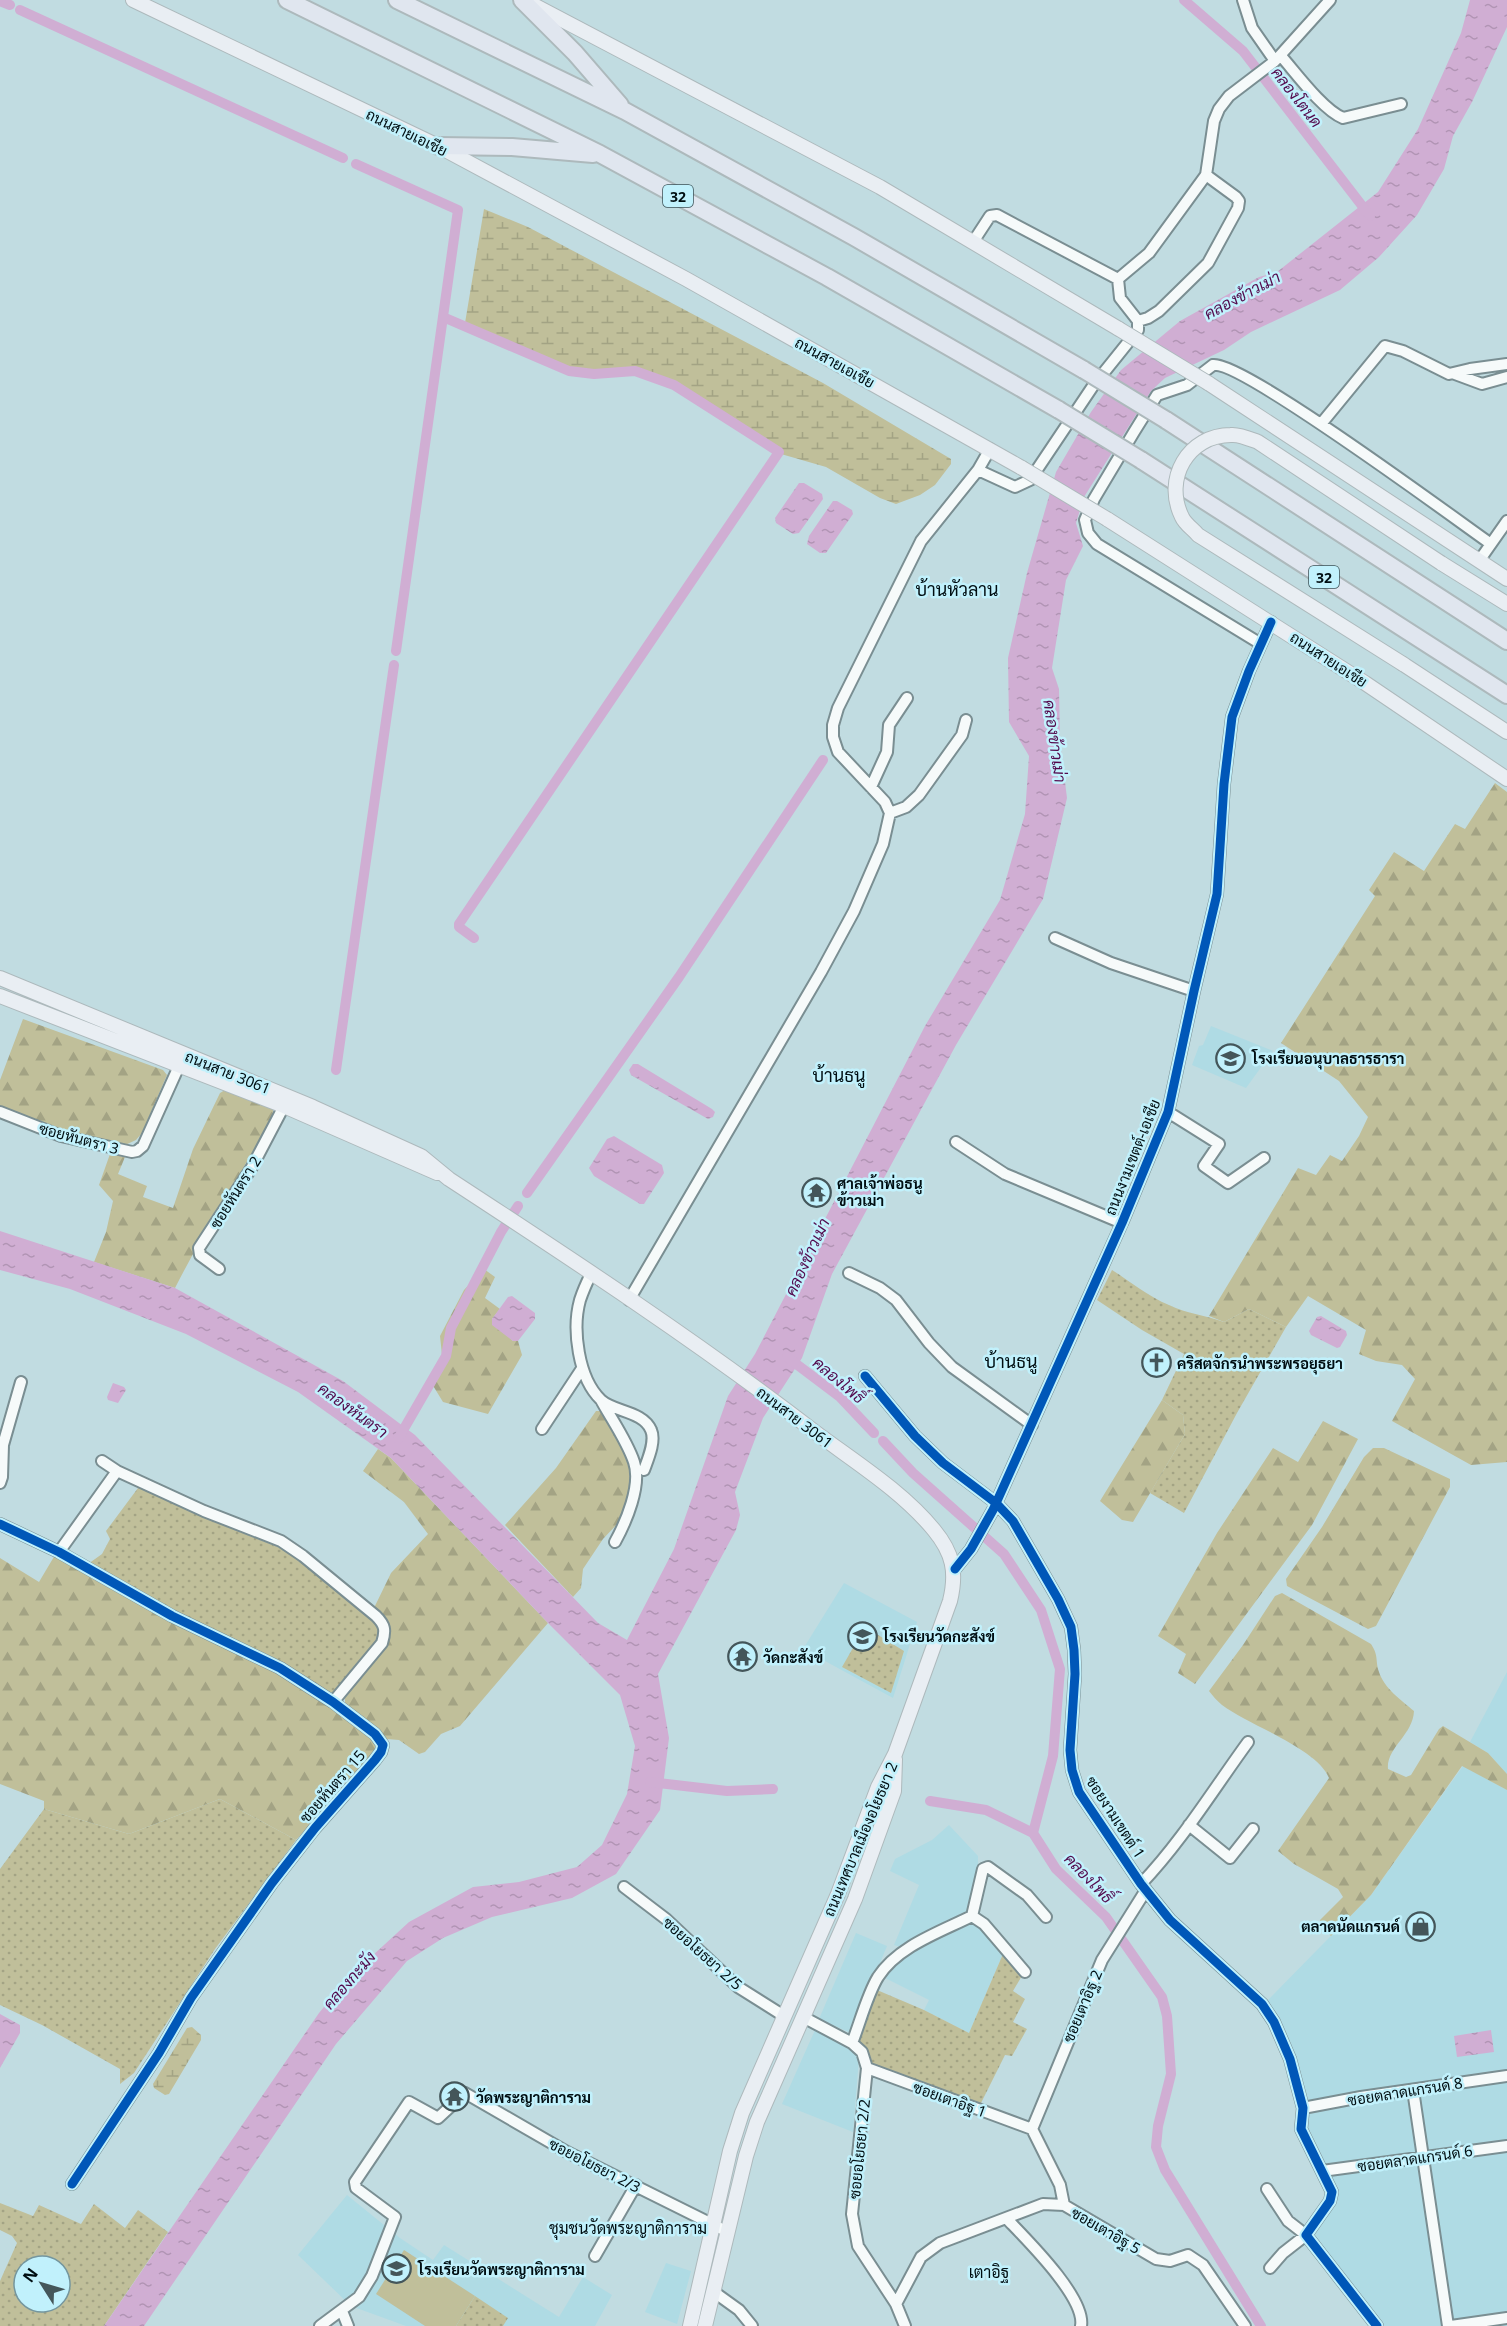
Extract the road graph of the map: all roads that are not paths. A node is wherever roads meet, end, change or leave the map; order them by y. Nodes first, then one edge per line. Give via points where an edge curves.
1 (133, 0) edge
2 (286, 0) edge
3 (397, 0) edge
4 (523, 0) edge
5 (1243, 0) edge
6 (1330, 0) edge
7 (1278, 58) junction
8 (1401, 104) dead end
9 (625, 111) junction
10 (438, 146) junction
11 (600, 154) junction
12 (1206, 175) junction
13 (973, 242) junction
14 (1118, 279) junction
15 (1137, 321) junction
16 (1507, 364) edge
17 (1455, 374) junction
18 (1507, 376) edge
19 (1321, 424) junction
20 (990, 449) junction
21 (978, 470) junction
22 (1507, 521) edge
23 (1491, 544) junction
24 (1479, 561) junction
25 (1507, 579) edge
26 (1507, 604) edge
27 (1271, 622) junction
28 (1507, 641) edge
29 (1261, 644) junction
30 (1507, 695) edge
31 (907, 698) dead end
32 (966, 720) dead end
33 (1507, 732) edge
34 (1507, 778) edge
35 (871, 788) junction
36 (890, 813) junction
37 (1054, 938) dead end
38 (0, 978) edge
39 (21, 986) junction
40 (1194, 991) junction
41 (0, 996) edge
42 (15, 1002) junction
43 (179, 1066) junction
44 (284, 1106) junction
45 (0, 1112) edge
46 (1168, 1112) junction
47 (956, 1142) dead end
48 (1264, 1158) dead end
49 (449, 1179) junction
50 (1122, 1223) junction
51 (219, 1269) dead end
52 (849, 1273) dead end
53 (591, 1274) junction
54 (629, 1300) junction
55 (582, 1370) junction
56 (866, 1376) dead end
57 (21, 1382) dead end
58 (601, 1400) junction
59 (1032, 1425) junction
60 (542, 1429) dead end
61 (102, 1461) dead end
62 (644, 1470) dead end
63 (117, 1471) junction
64 (0, 1483) edge
65 (994, 1507) junction
66 (0, 1524) edge
67 (615, 1542) dead end
68 (58, 1552) junction
69 (955, 1569) junction
70 (333, 1702) junction
71 (1248, 1742) dead end
72 (896, 1754) junction
73 (1189, 1825) junction
74 (1253, 1829) dead end
75 (624, 1887) dead end
76 (1143, 1887) junction
77 (972, 1916) junction
78 (1046, 1917) dead end
79 (1025, 1972) dead end
80 (784, 2016) junction
81 (803, 2017) junction
82 (852, 2043) junction
83 (867, 2068) junction
84 (1507, 2076) edge
85 (1413, 2090) junction
86 (1303, 2108) junction
87 (1032, 2129) junction
88 (1507, 2146) edge
89 (1423, 2156) junction
90 (1322, 2171) junction
91 (72, 2184) dead end
92 (636, 2185) junction
93 (1267, 2189) dead end
94 (1064, 2205) junction
95 (1007, 2219) junction
96 (713, 2224) junction
97 (728, 2232) junction
98 (1306, 2235) junction
99 (595, 2256) dead end
100 (1270, 2268) dead end
101 (714, 2292) junction
102 (896, 2304) junction
103 (342, 2311) junction
104 (1507, 2318) edge
105 (320, 2326) edge
106 (348, 2326) edge
107 (690, 2326) edge
108 (705, 2326) edge
109 (752, 2326) edge
110 (905, 2326) edge
111 (1081, 2326) edge
112 (1245, 2326) edge
113 (1377, 2326) edge
114 (1452, 2326) edge

1 - 10 main road, ถนนสายเอเชีย
2 - 11 highway, 32
3 - 9 highway
4 - 9 highway
4 - 13 main road via 880,187
5 - 7 street via 1252,28
6 - 7 street
7 - 8 street via 1323,105 1343,118
7 - 12 street via 1229,96 1219,110
9 - 28 highway, bridge via 1084,370
10 - 11 highway
10 - 20 main road, ถนนสายเอเชีย
11 - 30 highway, 32, bridge via 827,277 1059,410
12 - 14 street via 1149,253
12 - 15 street via 1236,197 1238,208 1208,263 1159,311
13 - 14 street via 990,216 997,215
13 - 24 main road, bridge via 1208,383
14 - 15 street via 1120,298
15 - 21 street via 1138,330 1111,360 1030,480 1015,487
16 - 17 street
17 - 18 street via 1482,384
17 - 19 street via 1385,346
19 - 23 street
19 - 29 street via 1254,380 1213,364 1187,385 1157,395 1084,520 1097,544
20 - 21 street
20 - 27 main road, ถนนสายเอเชีย, bridge
21 - 35 street via 921,541 838,708 833,737 838,752
22 - 23 street
23 - 24 street
24 - 25 main road
26 - 33 main road, bridge via 1258,442 1233,434 1211,437 1190,451 1176,474 1175,496 1183,519 1197,535
27 - 29 street, ถนนงามเขตต์-เอเชีย
27 - 34 main road, ถนนสายเอเชีย
29 - 40 street, ถนนงามเขตต์-เอเชีย via 1232,717 1217,894
31 - 35 street via 889,725 887,752
32 - 36 street via 962,735 919,795 906,807
35 - 36 street
36 - 54 street via 870,876 821,972
37 - 40 street via 1111,963
38 - 39 main road, ถนนสาย 3061
39 - 42 main road
39 - 49 main road, ถนนสาย 3061 via 349,1123 421,1156
40 - 46 street, ถนนงามเขตต์-เอเชีย
41 - 42 main road, ถนนสาย 3061
42 - 43 main road, ถนนสาย 3061
43 - 44 main road, ถนนสาย 3061
43 - 45 street, ซอยหันตรา 3 via 143,1146 137,1151 61,1136
44 - 49 main road, ถนนสาย 3061
44 - 51 street, ซอยหันตรา 2 via 252,1167 199,1248 200,1255
46 - 48 street via 1219,1144 1204,1166 1228,1183
46 - 50 street, ถนนงามเขตต์-เอเชีย
47 - 50 street via 1005,1174
49 - 53 main road, ถนนสาย 3061
50 - 59 street, ถนนงามเขตต์-เอเชีย
52 - 59 street via 896,1300 952,1366
53 - 54 main road, ถนนสาย 3061
53 - 55 street via 580,1300 576,1327
54 - 69 main road, ถนนสาย 3061 via 790,1413 899,1497 934,1530
55 - 58 street
55 - 60 street
56 - 65 street, ซอยงามเขตต์ 1 via 915,1436
57 - 64 street via 3,1445
58 - 62 street via 650,1427 653,1436
58 - 67 street via 635,1463 637,1482 626,1523
59 - 65 street, ถนนงามเขตต์-เอเชีย
61 - 63 street
63 - 68 street
63 - 70 street via 281,1541 384,1625 382,1643
65 - 69 street, ถนนงามเขตต์-เอเชีย
65 - 76 street, ซอยงามเขตต์ 1 via 1013,1521 1071,1627 1075,1674 1070,1750 1074,1781
66 - 68 street, ซอยหันตรา 15
68 - 70 street, ซอยหันตรา 15 via 172,1616 280,1668
69 - 72 main road via 950,1601
70 - 91 street, ซอยหันตรา 15 via 381,1740 381,1752 265,1892 191,1998
71 - 73 street, ซอยเตาอิฐ 2
72 - 80 main road, ถนนเทศบาลเมืองอโยธยา 2 via 878,1787 838,1894
72 - 81 main road, ถนนเทศบาลเมืองอโยธยา 2 via 894,1791 855,1899
73 - 74 street via 1230,1858
73 - 76 street, ซอยเตาอิฐ 2
75 - 80 street, ซอยอโยธยา 2/5 via 666,1919 738,1987
76 - 86 street, ซอยงามเขตต์ 1 via 1170,1920 1262,2004 1290,2059
76 - 87 street, ซอยเตาอิฐ 2 via 1102,1960
77 - 78 street via 985,1867 1027,1895
77 - 79 street via 984,1924
77 - 82 street via 914,1945 891,1962 878,1978
80 - 96 main road, ถนนเทศบาลเมืองอโยธยา 2 via 742,2113
81 - 82 street
81 - 97 main road, ถนนเทศบาลเมืองอโยธยา 2 via 757,2122
82 - 83 street via 862,2052
83 - 87 street, ซอยเตาอิฐ 1
83 - 102 street, ซอยอโยธยา 2/2 via 852,2214 854,2235
84 - 85 street, ซอยตลาดแกรนด์ 8
85 - 86 street, ซอยตลาดแกรนด์ 8
85 - 89 street
86 - 90 street, ซอยงามเขตต์ 1 via 1301,2129
87 - 94 street via 1060,2186
88 - 89 street, ซอยตลาดแกรนด์ 6
89 - 90 street, ซอยตลาดแกรนด์ 6
89 - 114 street
90 - 98 street, ซอยงามเขตต์ 1 via 1332,2197
92 - 96 street, ซอยอโยธยา 2/3
92 - 99 street
92 - 103 street, ซอยอโยธยา 2/3 via 567,2152 465,2092 438,2118 409,2102 355,2182 356,2188 395,2217 372,2276 359,2297
93 - 98 street via 1288,2221
94 - 95 street, ซอยเตาอิฐ 5 via 1043,2204
94 - 112 street, ซอยเตาอิฐ 5 via 1156,2259 1170,2261 1188,2254 1194,2258
95 - 102 street, ซอยเตาอิฐ 5 via 928,2252 913,2270
95 - 111 street via 1057,2272 1082,2318
96 - 97 street, ซอยอโยธยา 2/3
96 - 107 main road, ถนนเทศบาลเมืองอโยธยา 2
97 - 101 main road, ถนนเทศบาลเมืองอโยธยา 2
98 - 100 street
98 - 113 street
101 - 108 main road, ถนนเทศบาลเมืองอโยธยา 2
101 - 109 street via 739,2310
102 - 110 street, ซอยอโยธยา 2/2
103 - 105 street
103 - 106 street
104 - 114 street

